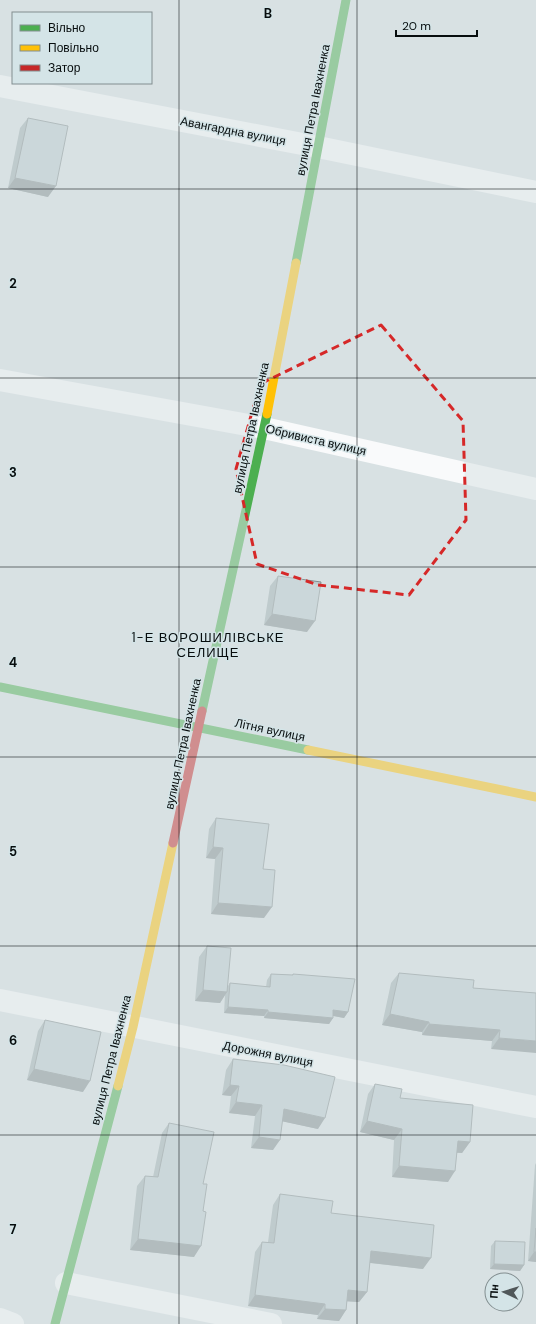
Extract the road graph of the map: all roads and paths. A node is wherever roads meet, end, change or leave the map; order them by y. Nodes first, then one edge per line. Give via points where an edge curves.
1 (346, 0) edge
2 (0, 86) edge
3 (318, 147) junction
4 (536, 192) edge
5 (0, 380) edge
6 (264, 428) junction
7 (536, 489) edge
8 (0, 687) edge
9 (199, 728) junction
10 (536, 796) edge
11 (0, 1000) edge
12 (133, 1027) junction
13 (536, 1107) edge
14 (66, 1283) junction
15 (0, 1319) edge
16 (13, 1324) edge
17 (55, 1324) edge
18 (271, 1324) edge

1 - 3 street, вулиця Петра Івахненка
2 - 3 street, Авангардна вулиця
3 - 4 street, Авангардна вулиця
3 - 6 street, вулиця Петра Івахненка
5 - 6 street, Обривиста вулиця
6 - 7 street, Обривиста вулиця
6 - 9 street, вулиця Петра Івахненка
8 - 9 street, Літня вулиця
9 - 10 street, Літня вулиця
9 - 12 street, вулиця Петра Івахненка
11 - 12 street, Дорожня вулиця
12 - 13 street, Дорожня вулиця
12 - 14 street, вулиця Петра Івахненка
14 - 17 street, вулиця Петра Івахненка
14 - 18 street
15 - 16 street

